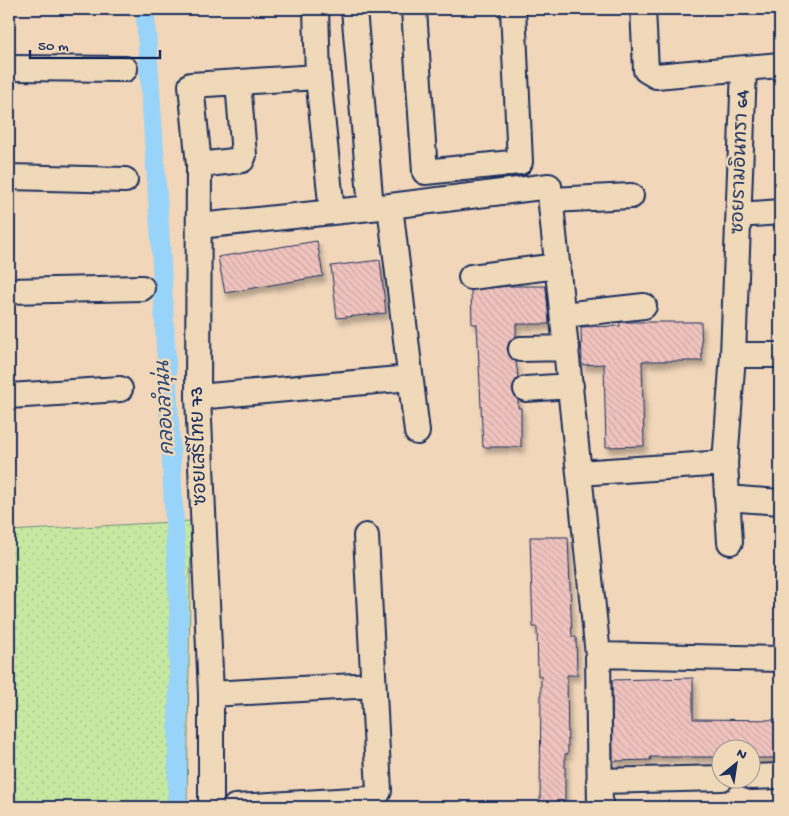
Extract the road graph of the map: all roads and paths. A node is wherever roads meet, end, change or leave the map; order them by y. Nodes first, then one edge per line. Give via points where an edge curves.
1 (316, 9) edge
2 (354, 9) edge
3 (513, 9) edge
4 (643, 9) edge
5 (414, 10) dead end
6 (780, 65) edge
7 (9, 68) edge
8 (125, 69) dead end
9 (744, 69) junction
10 (318, 77) junction
11 (238, 82) junction
12 (199, 165) junction
13 (425, 172) junction
14 (9, 177) edge
15 (125, 180) dead end
16 (631, 196) dead end
17 (552, 200) junction
18 (431, 201) junction
19 (381, 207) junction
20 (332, 212) junction
21 (780, 212) edge
22 (739, 215) junction
23 (199, 226) junction
24 (558, 266) junction
25 (471, 277) dead end
26 (142, 288) dead end
27 (9, 291) edge
28 (644, 306) dead end
29 (563, 315) junction
30 (567, 348) junction
31 (521, 350) dead end
32 (733, 355) junction
33 (780, 355) edge
34 (410, 378) junction
35 (571, 386) junction
36 (120, 389) dead end
37 (526, 389) dead end
38 (9, 396) edge
39 (198, 397) junction
40 (417, 432) dead end
41 (725, 464) junction
42 (579, 473) junction
43 (727, 498) junction
44 (780, 502) edge
45 (366, 536) dead end
46 (730, 542) dead end
47 (598, 655) junction
48 (780, 659) edge
49 (373, 685) junction
50 (211, 694) junction
51 (780, 776) edge
52 (762, 777) edge
53 (712, 778) edge
54 (599, 781) junction
55 (211, 807) edge
56 (235, 807) edge
57 (600, 807) edge

1 - 10 street
2 - 19 street
3 - 13 street via 520,162
4 - 9 street, ซอยรามอินทรา 64 via 646,70 649,73 656,76
5 - 13 street
6 - 9 street
7 - 8 street
9 - 22 street, ซอยรามอินทรา 64
10 - 11 street
10 - 20 street
11 - 12 street via 242,160
11 - 12 street, ซอยเสรีไทย 73 via 192,85
12 - 23 street, ซอยเสรีไทย 73
13 - 18 street
14 - 15 street
16 - 17 street
17 - 18 street via 551,189 546,185
17 - 24 street
18 - 19 street
19 - 20 street
19 - 34 street
20 - 23 street
21 - 22 street
22 - 32 street, ซอยรามอินทรา 64
23 - 39 street, ซอยเสรีไทย 73
24 - 25 street
24 - 29 street
26 - 27 street
28 - 29 street
29 - 30 street
30 - 31 street
30 - 35 street
32 - 33 street
32 - 41 street, ซอยรามอินทรา 64
34 - 39 street
34 - 40 street
35 - 37 street
35 - 42 street
36 - 38 street
39 - 50 street, ซอยเสรีไทย 73
41 - 42 street
41 - 43 street, ซอยรามอินทรา 64
42 - 47 street
43 - 44 street
43 - 46 street, ซอยรามอินทรา 64
45 - 49 street
47 - 48 street
47 - 54 street
49 - 50 street
49 - 56 street via 379,791 376,796 370,799
50 - 55 street, ซอยเสรีไทย 73
51 - 52 street
53 - 54 street
54 - 57 street

